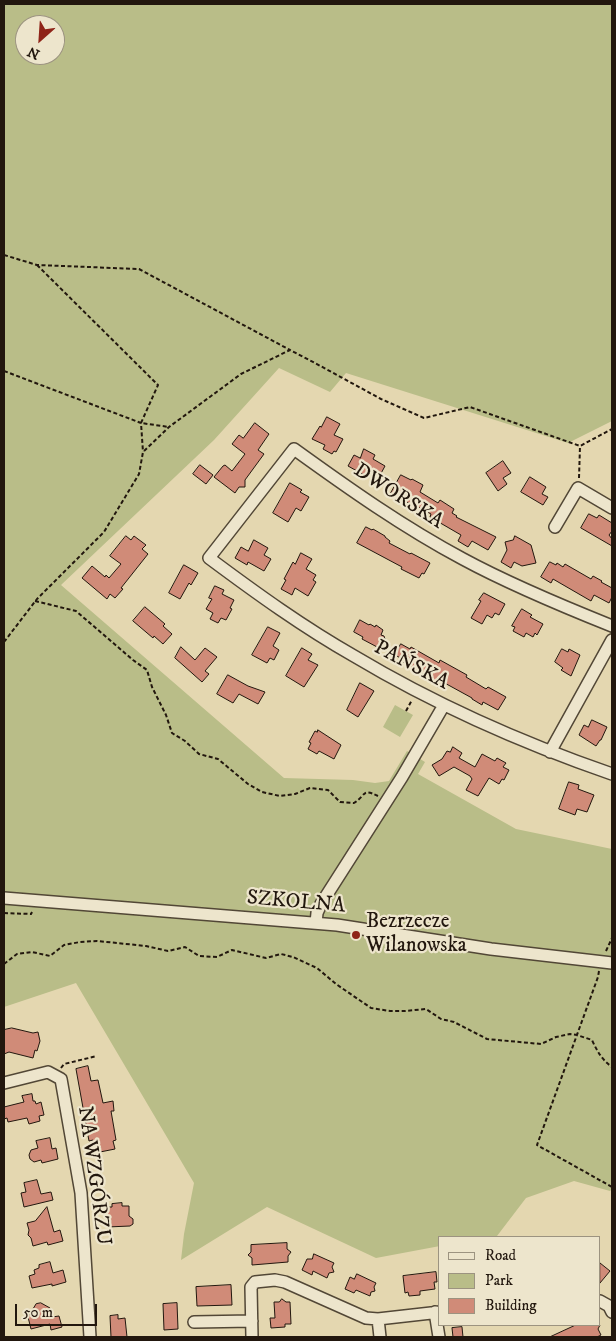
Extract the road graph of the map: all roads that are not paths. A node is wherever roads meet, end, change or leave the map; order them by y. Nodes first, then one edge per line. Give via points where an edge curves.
1 (612, 508) edge
2 (555, 527) dead end
3 (210, 558) joint
4 (612, 626) edge
5 (612, 640) edge
6 (444, 705) junction
7 (550, 752) junction
8 (612, 774) edge
9 (4, 898) edge
10 (316, 923) junction
11 (604, 967) edge
12 (4, 1082) edge
13 (601, 1302) edge
14 (438, 1312) edge
15 (612, 1312) edge
16 (378, 1319) junction
17 (194, 1322) dead end
18 (252, 1322) junction
19 (90, 1337) edge
20 (252, 1337) edge
21 (380, 1337) edge

1 - 2 street via 578,488
3 - 4 street, DWORSKA via 294,449 364,499 462,558 519,587
3 - 6 street, PAŃSKA via 317,634
5 - 7 street
6 - 7 street, PAŃSKA
6 - 10 street via 321,904
7 - 8 street, PAŃSKA
9 - 10 street, SZKOLNA
10 - 11 street, SZKOLNA
12 - 19 street, NA WZGÓRZU via 48,1072 60,1079 81,1193
13 - 15 street
14 - 16 street
16 - 18 street via 360,1316 275,1280 255,1282 251,1287
16 - 21 street
17 - 18 street
18 - 20 street

